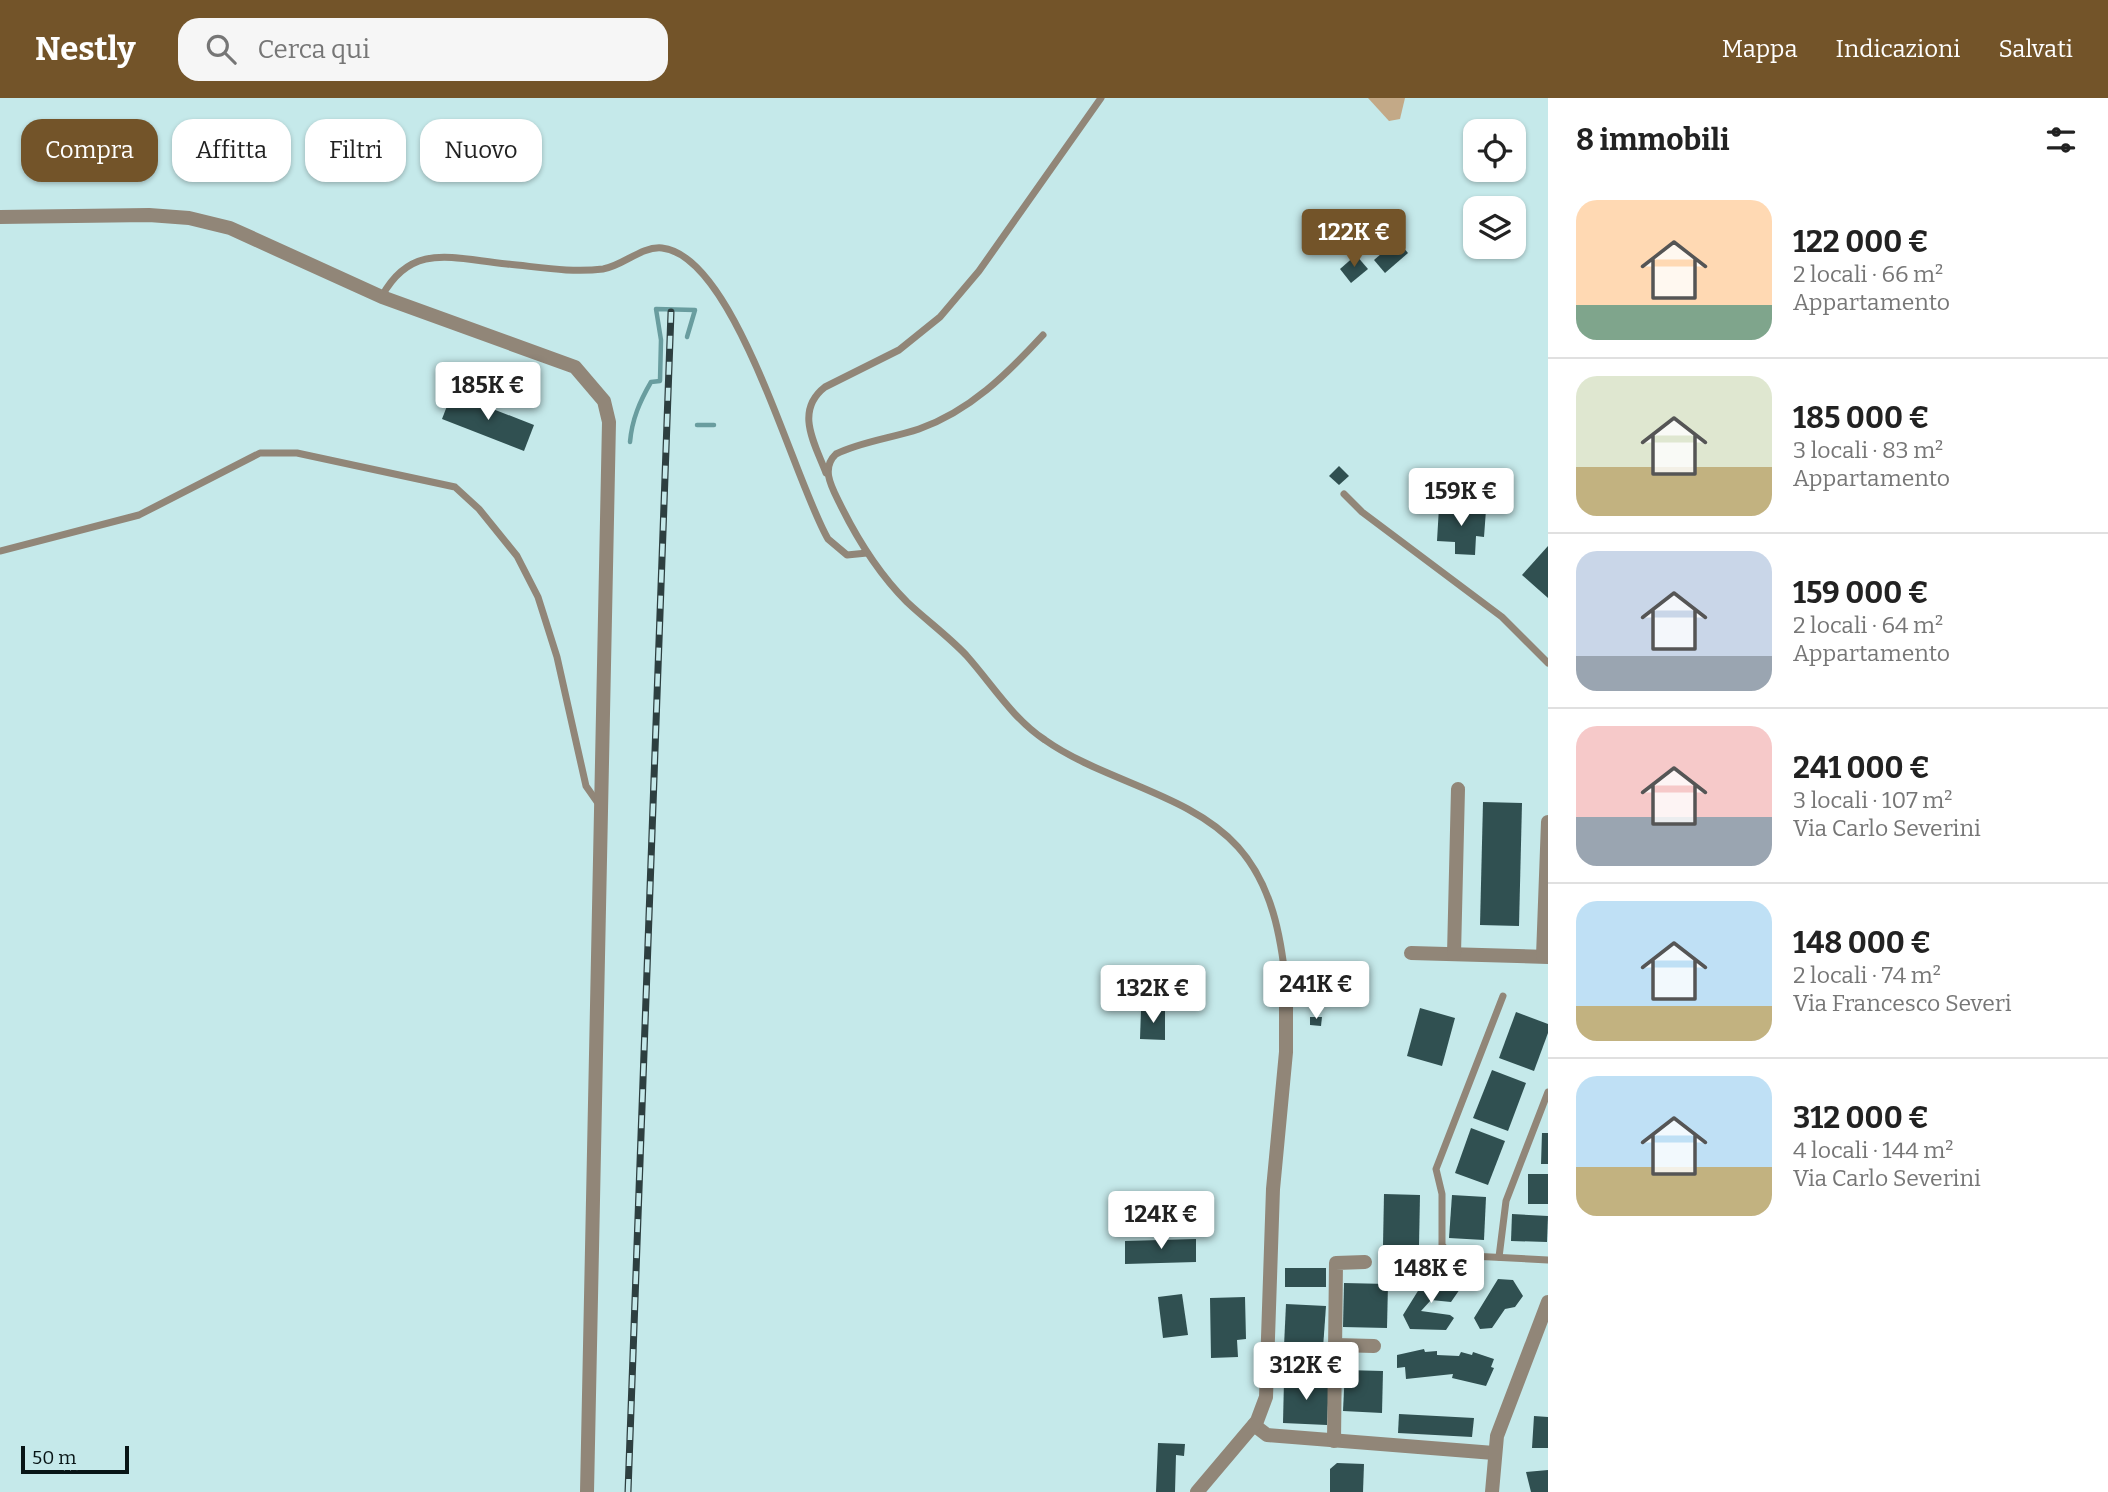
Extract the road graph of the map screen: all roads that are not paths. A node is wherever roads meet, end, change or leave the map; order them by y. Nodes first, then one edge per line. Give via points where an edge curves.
1 (1101, 98) edge
2 (0, 217) edge
3 (382, 297) junction
4 (1042, 335) dead end
5 (828, 477) junction
6 (1344, 494) dead end
7 (0, 551) edge
8 (867, 553) junction
9 (1548, 663) edge
10 (1458, 789) dead end
11 (600, 806) junction
12 (1548, 822) edge
13 (1412, 953) dead end
14 (1454, 954) junction
15 (1545, 957) edge
16 (1286, 985) joint
17 (1503, 996) dead end
18 (1548, 1092) edge
19 (1499, 1258) junction
20 (1548, 1260) edge
21 (1365, 1262) dead end
22 (1548, 1302) edge
23 (1335, 1345) junction
24 (1374, 1346) dead end
25 (1294, 1361) dead end
26 (1335, 1361) junction
27 (1254, 1425) junction
28 (1334, 1441) junction
29 (1494, 1453) junction
30 (587, 1492) edge
31 (1197, 1492) edge
32 (1492, 1492) edge

1 - 5 lane via 979,271 940,317 899,350 816,394 807,422
2 - 3 street via 189,218 230,228
3 - 8 lane via 400,270 415,259 605,269 658,248 676,251 709,280 731,316 828,539 847,555
3 - 11 street via 575,367 604,401 609,422
4 - 5 lane via 963,408 922,428 836,454
5 - 8 lane
6 - 9 lane via 1502,617
7 - 11 lane via 139,515 260,453 297,453 456,487 517,556 538,597 557,657 586,786
8 - 16 lane via 900,595 963,652 1035,734 1080,761 1190,811 1238,846 1272,908
10 - 14 street
11 - 30 street
12 - 15 street
13 - 14 street
14 - 15 street
16 - 27 street via 1286,1052 1273,1199 1269,1372 1265,1403
17 - 19 lane via 1436,1169 1445,1250 1451,1255
18 - 19 lane via 1506,1201
19 - 20 lane
21 - 23 street via 1336,1263
22 - 29 street
23 - 24 street
23 - 26 street
25 - 26 street
26 - 28 street
27 - 28 street via 1267,1434
27 - 31 street
28 - 29 street
29 - 32 street

